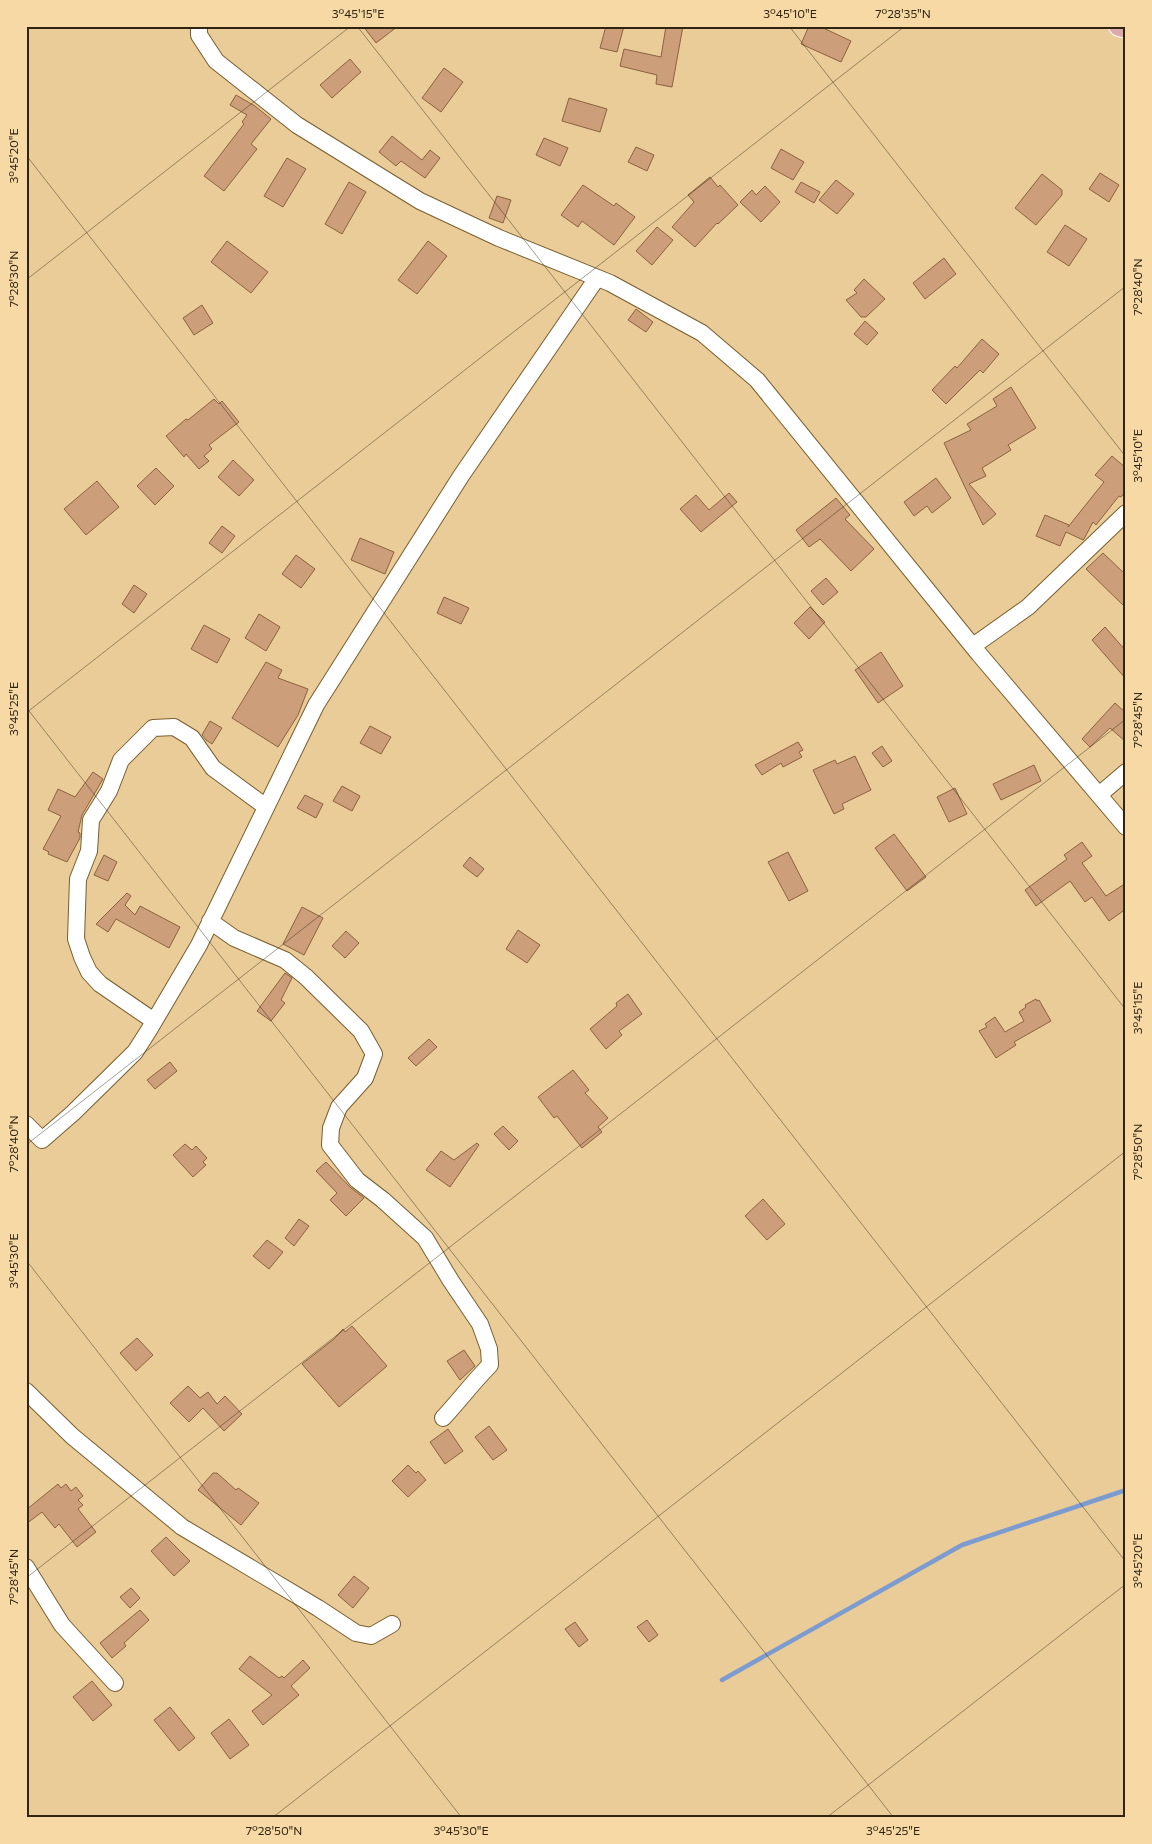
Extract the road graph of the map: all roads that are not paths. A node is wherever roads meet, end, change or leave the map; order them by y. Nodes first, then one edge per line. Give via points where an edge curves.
1 (199, 26) edge
2 (1119, 26) edge
3 (1126, 28) edge
4 (597, 278) junction
5 (1126, 513) edge
6 (973, 646) junction
7 (1126, 772) edge
8 (1099, 795) junction
9 (266, 806) junction
10 (1126, 827) edge
11 (210, 921) junction
12 (154, 1021) junction
13 (26, 1124) edge
14 (26, 1391) edge
15 (442, 1418) dead end
16 (26, 1567) edge
17 (392, 1624) dead end
18 (115, 1683) dead end

1 - 4 street via 199,35 216,61 297,124 420,201
2 - 3 main road
4 - 6 street via 702,333 757,380
4 - 9 street via 461,476 316,705
5 - 6 street via 1028,606
6 - 8 street
7 - 8 street
8 - 10 street
9 - 11 street
9 - 12 street via 214,768 192,738 174,728 153,728 121,760 109,791 91,820 89,851 78,879 76,939 89,972 100,984
11 - 12 street
11 - 15 street via 234,938 285,960 306,977 361,1031 374,1054 365,1078 339,1107 331,1128 330,1145 357,1180 425,1238 480,1324 489,1350 490,1365
12 - 13 street via 135,1052 42,1140
14 - 17 street via 72,1436 182,1527 356,1633 371,1636
16 - 18 street via 62,1625

